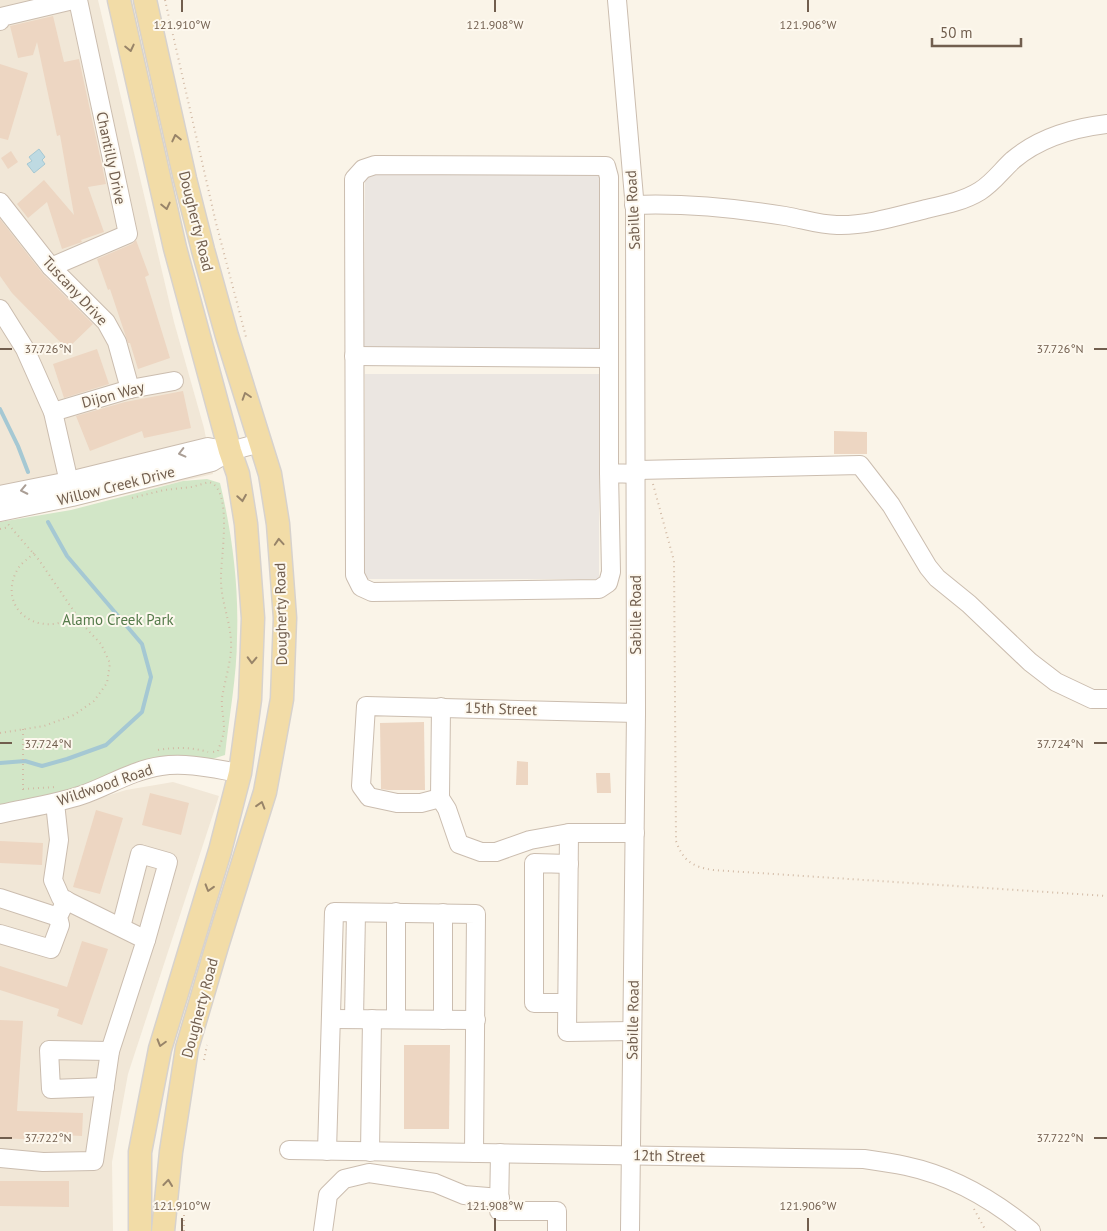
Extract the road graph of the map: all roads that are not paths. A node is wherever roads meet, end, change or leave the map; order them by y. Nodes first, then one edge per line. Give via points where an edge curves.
1 (73, 0) edge
2 (78, 0) edge
3 (119, 0) edge
4 (145, 0) edge
5 (617, 0) edge
6 (17, 6) edge
7 (0, 21) edge
8 (1107, 124) edge
9 (0, 202) edge
10 (634, 205) junction
11 (51, 267) junction
12 (0, 309) edge
13 (354, 356) junction
14 (609, 358) junction
15 (174, 380) dead end
16 (130, 389) junction
17 (53, 412) junction
18 (260, 443) junction
19 (230, 451) junction
20 (641, 471) junction
21 (609, 473) junction
22 (70, 489) junction
23 (0, 495) edge
24 (4, 519) edge
25 (1107, 699) edge
26 (441, 707) junction
27 (636, 713) junction
28 (240, 773) junction
29 (58, 796) junction
30 (440, 798) junction
31 (0, 814) edge
32 (569, 833) junction
33 (635, 834) junction
34 (569, 864) junction
35 (0, 898) edge
36 (66, 900) junction
37 (229, 909) junction
38 (356, 912) junction
39 (396, 912) junction
40 (442, 913) junction
41 (58, 917) junction
42 (120, 927) junction
43 (0, 934) edge
44 (146, 940) junction
45 (567, 1003) junction
46 (331, 1019) junction
47 (354, 1019) junction
48 (372, 1019) junction
49 (396, 1019) junction
50 (443, 1020) junction
51 (476, 1020) junction
52 (632, 1031) junction
53 (110, 1051) junction
54 (105, 1087) junction
55 (290, 1150) dead end
56 (327, 1151) junction
57 (370, 1152) junction
58 (474, 1153) junction
59 (500, 1154) junction
60 (632, 1156) junction
61 (0, 1158) edge
62 (500, 1198) junction
63 (140, 1231) edge
64 (163, 1231) edge
65 (323, 1231) edge
66 (557, 1231) edge
67 (630, 1231) edge
68 (1030, 1231) edge

1 - 6 street
2 - 11 street, Chantilly Drive via 128,234
3 -> 19 main road, Dougherty Road via 175,248
18 -> 4 main road, Dougherty Road via 203,250
5 - 10 street, Sabille Road
6 - 7 street via 1,16
8 - 10 street via 1077,129 1040,143 1015,158 988,186 967,198 864,223 823,224 787,216 711,207
9 - 11 street, Tuscany Drive
10 - 20 street, Sabille Road
11 - 16 street, Tuscany Drive via 106,322 117,342
12 - 17 street via 25,349
13 - 14 street
13 - 14 street via 354,179 363,169 374,165 597,165 606,166 609,177
13 - 21 street via 355,575 361,587 372,592 599,589 608,583 611,572
14 - 21 street
15 - 16 street, Dijon Way
16 - 17 street, Dijon Way
17 - 22 street
18 - 19 street, Willow Creek Drive
37 -> 18 main road, Dougherty Road via 265,792 282,699 285,618 278,524 270,474
19 - 22 street, Willow Creek Drive via 208,447
19 -> 28 main road, Dougherty Road via 238,474 246,524 253,618 250,699
20 - 21 street
20 - 25 street via 860,465 891,505 937,578 1056,682 1092,699
20 - 27 street, Sabille Road
22 -> 23 street, Willow Creek Drive
22 - 24 street, Willow Creek Drive
26 - 27 street, 15th Street
26 - 30 street
26 - 30 street, 15th Street via 366,706 361,786 369,797 397,804
27 - 33 street, Sabille Road
28 - 29 street, Wildwood Road via 193,766 162,766 140,771 81,795
28 - 37 main road via 247,794 228,875
28 -> 63 main road, Dougherty Road via 220,851 160,1049 140,1152
29 - 31 street, Wildwood Road
29 - 36 street via 59,840 53,880 61,898
30 - 32 street via 459,844 481,852 496,852 530,840
32 - 33 street
32 - 34 street
33 - 52 street, Sabille Road
34 - 45 street
34 - 45 street via 534,863 534,1003
35 - 41 street
36 - 41 street
36 - 42 street
64 -> 37 main road, Dougherty Road via 187,1048
38 - 39 street
38 - 46 street via 334,912
38 - 47 street
39 - 40 street
39 - 49 street
40 - 50 street
40 - 51 street via 476,914
41 - 43 street via 60,925 51,949
42 - 44 street
42 - 44 street via 140,854 168,862
44 - 53 street
45 - 52 street via 567,1032
46 - 47 street
46 - 56 street
47 - 48 street
48 - 49 street
48 - 57 street
49 - 50 street
50 - 51 street
51 - 58 street
52 - 60 street, Sabille Road
53 - 54 street
53 - 54 street via 49,1050 51,1089
54 - 61 street via 94,1161 43,1162
55 - 56 street, 12th Street
56 - 57 street, 12th Street
57 - 58 street, 12th Street
58 - 59 street, 12th Street
59 - 60 street, 12th Street
59 - 62 street
60 - 67 street, Sabille Road
60 - 68 street, 12th Street via 856,1159 907,1166 975,1191
62 - 65 street via 464,1195 435,1183 369,1173 344,1178 328,1195
62 - 66 street via 499,1211 557,1212

